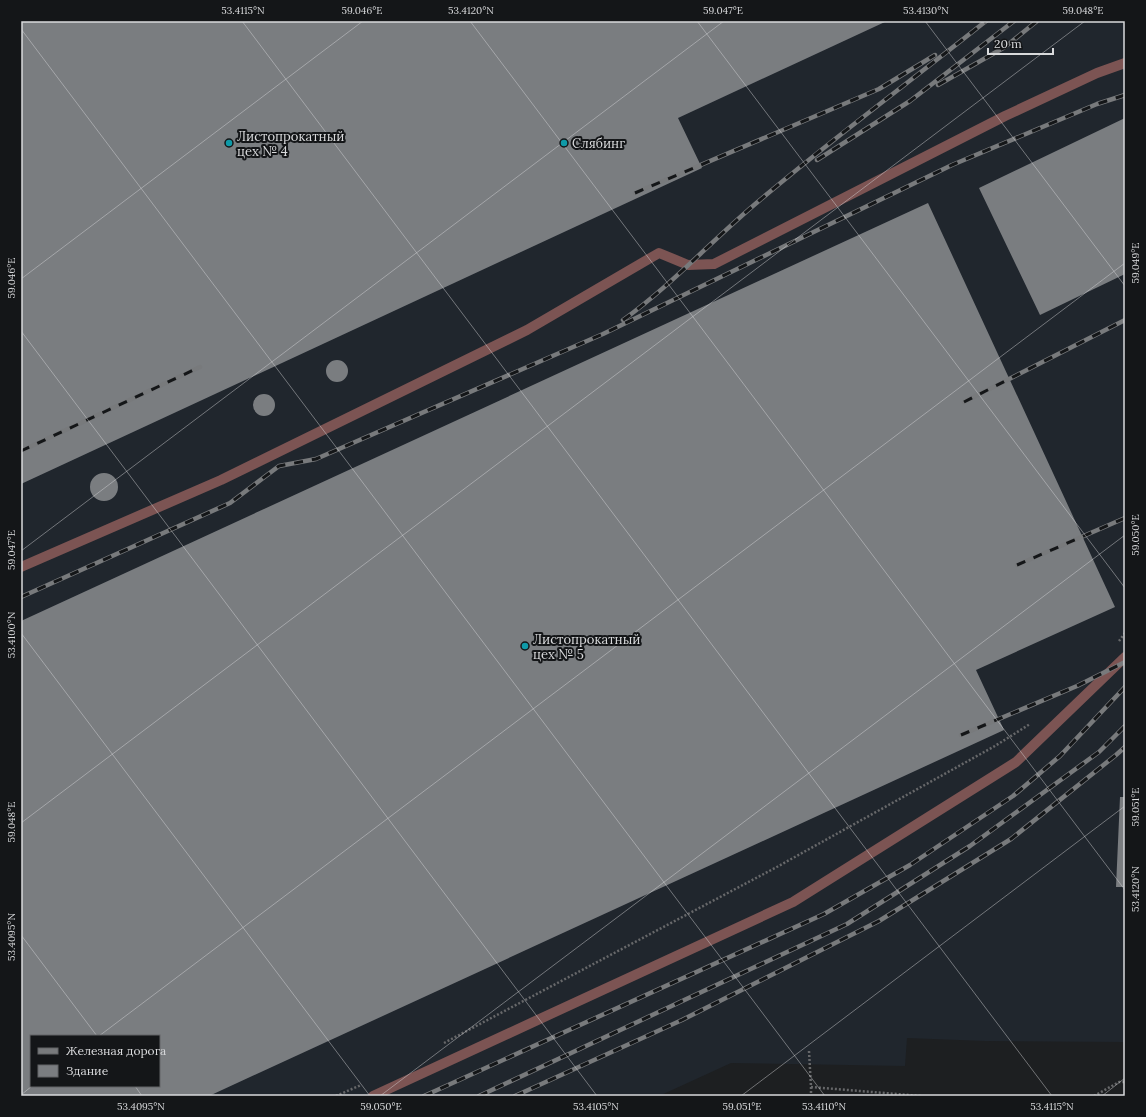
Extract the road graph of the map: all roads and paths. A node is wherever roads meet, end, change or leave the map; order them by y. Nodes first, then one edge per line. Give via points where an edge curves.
1 (1125, 62) edge
2 (21, 567) edge
3 (1125, 633) edge
4 (1117, 644) dead end
5 (1125, 657) edge
6 (1033, 722) dead end
7 (437, 1047) dead end
8 (809, 1051) dead end
9 (1125, 1082) edge
10 (362, 1084) dead end
11 (811, 1087) junction
12 (336, 1096) edge
13 (373, 1096) edge
14 (811, 1096) edge
15 (921, 1096) edge
16 (1094, 1096) edge

1 - 2 lane via 1005,116 714,264 688,265 659,253 527,330 221,480
3 - 4 path
5 - 13 lane via 1016,762 793,902
6 - 7 path via 995,746 776,868
8 - 11 path
9 - 16 path via 1119,1082
10 - 12 path
11 - 14 path
11 - 15 path

